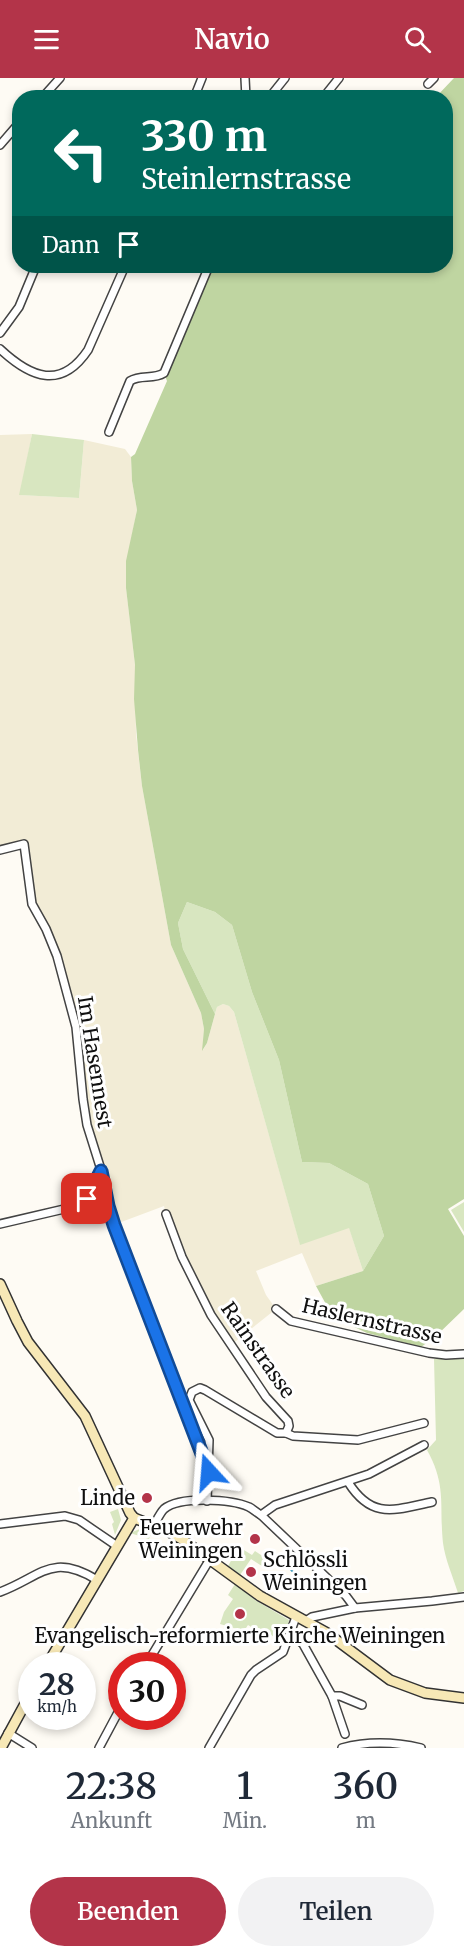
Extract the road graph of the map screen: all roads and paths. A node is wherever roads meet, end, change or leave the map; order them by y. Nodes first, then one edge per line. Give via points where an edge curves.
1 (60, 78) edge
2 (285, 78) edge
3 (339, 78) edge
4 (434, 78) edge
5 (428, 84) dead end
6 (49, 90) edge
7 (275, 90) edge
8 (329, 90) edge
9 (12, 131) edge
10 (0, 145) edge
11 (33, 273) edge
12 (122, 273) edge
13 (206, 273) edge
14 (0, 333) edge
15 (0, 349) edge
16 (109, 432) dead end
17 (0, 850) edge
18 (101, 1171) junction
19 (166, 1214) dead end
20 (0, 1224) edge
21 (0, 1284) edge
22 (4, 1303) edge
23 (276, 1309) dead end
24 (464, 1354) edge
25 (424, 1423) dead end
26 (286, 1433) junction
27 (424, 1445) dead end
28 (209, 1472) junction
29 (348, 1482) junction
30 (207, 1501) junction
31 (432, 1502) dead end
32 (261, 1515) junction
33 (134, 1518) junction
34 (0, 1524) edge
35 (154, 1525) junction
36 (117, 1546) junction
37 (210, 1559) junction
38 (97, 1580) junction
39 (0, 1592) edge
40 (464, 1597) edge
41 (355, 1608) junction
42 (301, 1619) junction
43 (290, 1632) junction
44 (55, 1652) edge
45 (154, 1652) edge
46 (332, 1696) junction
47 (464, 1698) edge
48 (362, 1705) dead end
49 (18, 1716) edge
50 (109, 1730) edge
51 (8, 1733) junction
52 (345, 1734) dead end
53 (1, 1748) edge
54 (32, 1748) edge
55 (99, 1748) edge
56 (209, 1748) edge
57 (342, 1748) edge
58 (421, 1748) edge

1 - 6 street
2 - 7 street
3 - 8 street
4 - 5 street
9 - 10 street
11 - 14 street via 19,307
12 - 15 street via 88,350 69,371 41,375
13 - 16 street via 164,373 156,378 130,381
17 - 18 street, Im Hasennest via 24,844 32,904 57,956 76,1027 86,1116
18 - 20 street via 90,1196 82,1203
18 - 28 street via 117,1234
19 - 26 street, Rainstrasse via 211,1315 266,1397 288,1421
21 - 22 street
22 - 33 street via 37,1355 85,1416
23 - 24 street, Haslernstrasse via 291,1321 314,1327 429,1353
25 - 26 street via 358,1440
26 - 28 street, Rainstrasse via 269,1430 205,1390 196,1389 189,1400 208,1440
27 - 29 street
28 - 30 street, Rainstrasse
29 - 31 street via 367,1504 378,1509 389,1511
29 - 32 street via 275,1505
30 - 32 street via 249,1507
30 - 35 street via 170,1506
32 - 41 street
33 - 35 street
33 - 36 street
34 - 36 street via 65,1516 80,1520
35 - 37 street
36 - 38 street
37 - 42 street via 260,1596
37 - 45 street
38 - 39 street via 68,1567 54,1566
38 - 44 street
40 - 41 street
41 - 42 street
42 - 43 street
42 - 47 street via 397,1683 425,1693
43 - 46 street via 303,1644
43 - 56 street via 283,1652 251,1675
46 - 48 street
46 - 52 street
49 - 51 street
50 - 55 street
51 - 53 street
51 - 54 street
57 - 58 street via 393,1743

